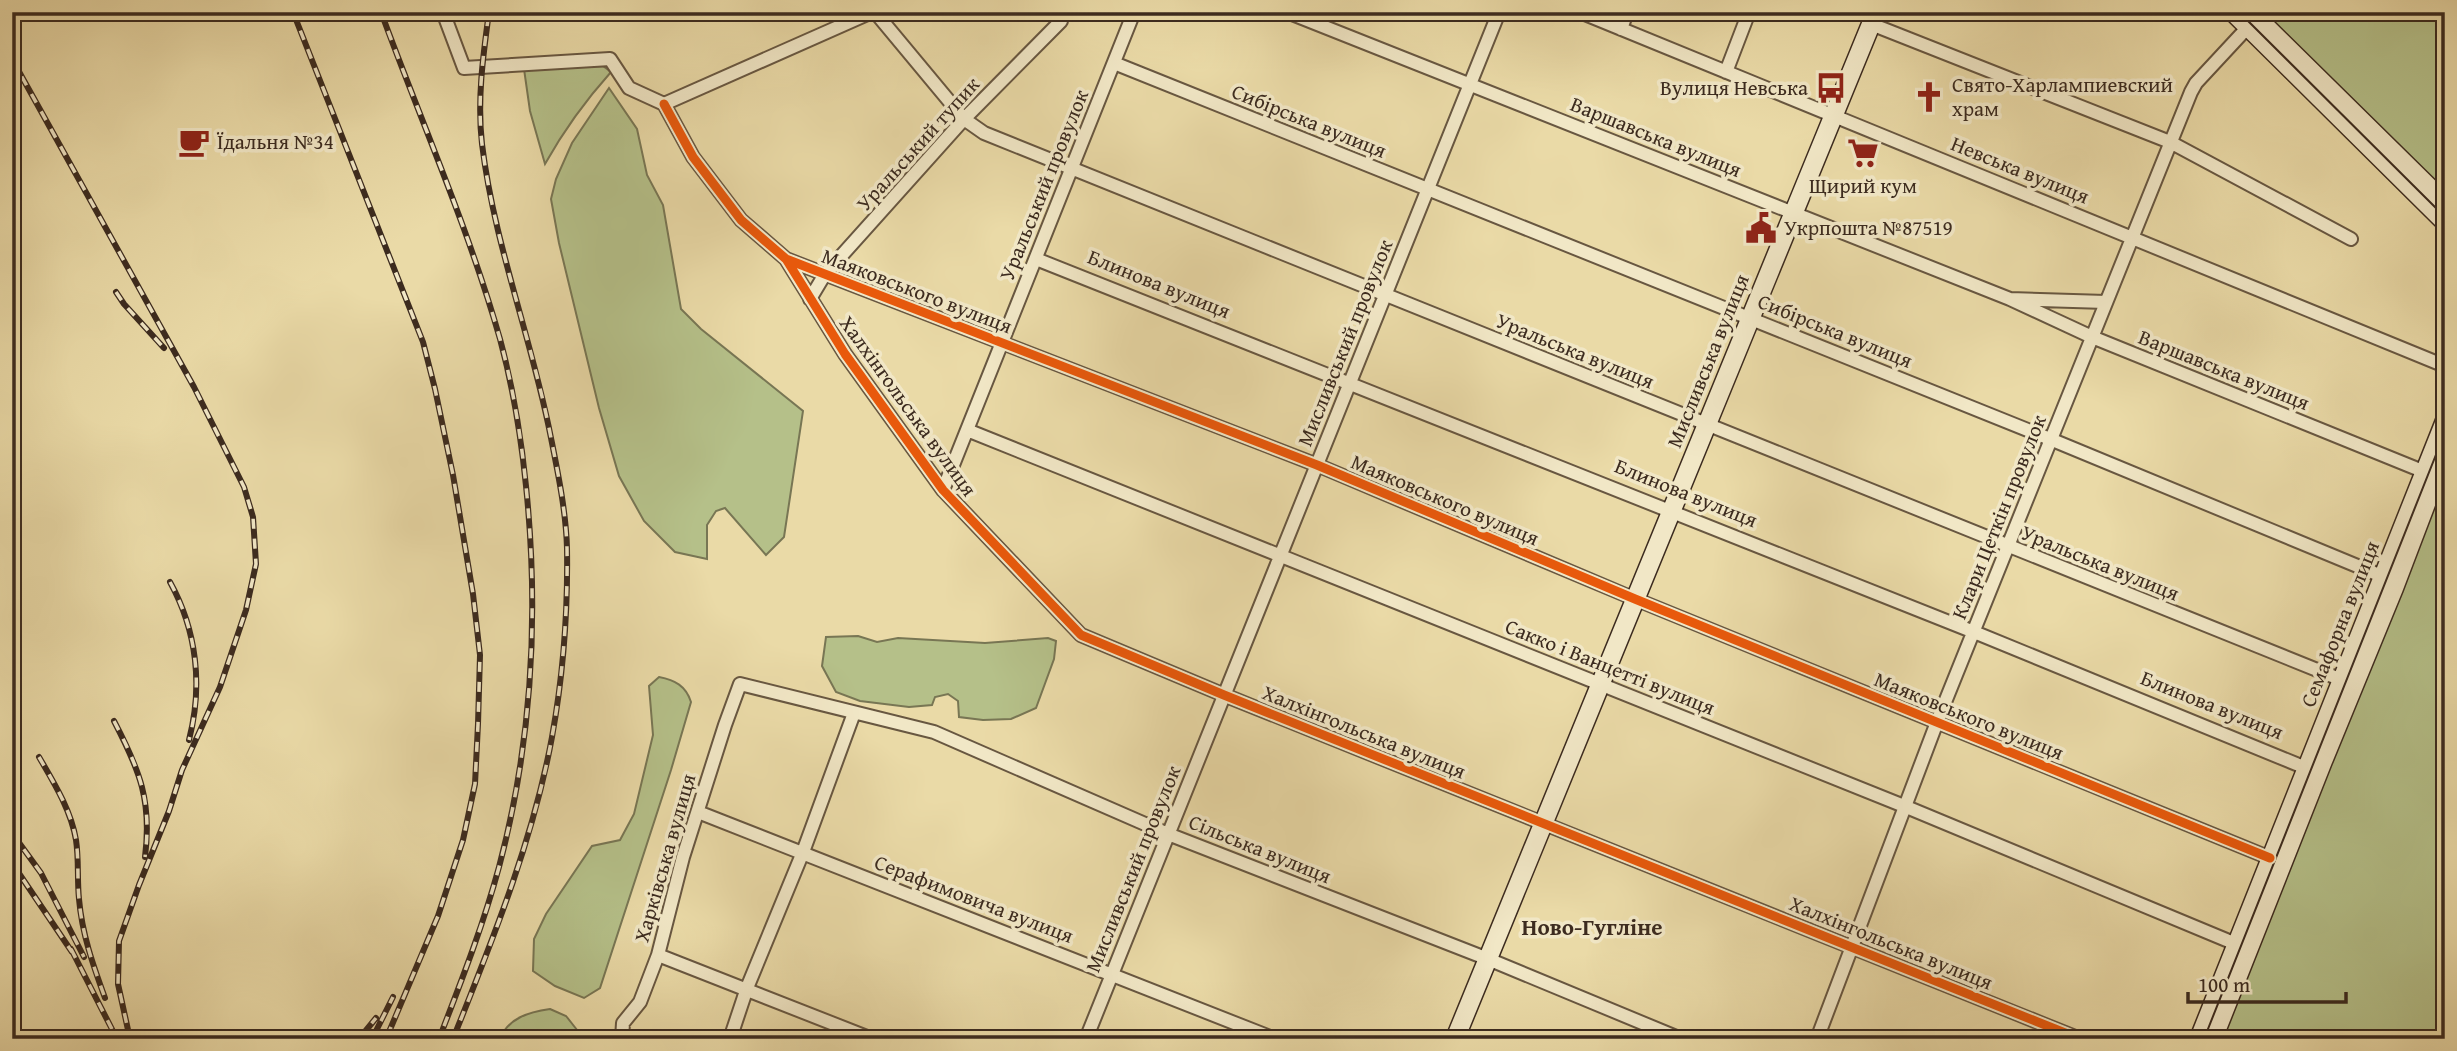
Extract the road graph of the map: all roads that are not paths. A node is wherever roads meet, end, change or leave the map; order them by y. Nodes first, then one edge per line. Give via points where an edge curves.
1 (443, 12) edge
2 (874, 12) edge
3 (1134, 12) edge
4 (1287, 12) edge
5 (1499, 12) edge
6 (1580, 12) edge
7 (1627, 12) edge
8 (1749, 12) edge
9 (2232, 12) edge
10 (1874, 18) edge
11 (2249, 20) edge
12 (1061, 21) dead end
13 (1621, 29) junction
14 (1114, 63) junction
15 (1726, 72) junction
16 (1470, 83) junction
17 (664, 104) junction
18 (1834, 115) junction
19 (964, 119) junction
20 (2171, 142) junction
21 (1072, 168) junction
22 (1427, 190) junction
23 (2445, 203) edge
24 (1794, 213) junction
25 (2445, 222) edge
26 (2132, 236) junction
27 (2351, 239) dead end
28 (786, 259) junction
29 (1035, 259) junction
30 (825, 274) junction
31 (1385, 295) junction
32 (810, 299) junction
33 (2010, 299) junction
34 (2106, 302) junction
35 (1751, 318) junction
36 (2092, 337) junction
37 (1002, 343) junction
38 (2445, 366) edge
39 (1349, 384) junction
40 (2445, 421) edge
41 (1707, 425) junction
42 (967, 430) junction
43 (2050, 439) junction
44 (2445, 454) edge
45 (1317, 465) junction
46 (2425, 472) junction
47 (943, 490) junction
48 (1671, 512) junction
49 (2007, 547) junction
50 (1280, 555) junction
51 (2384, 577) junction
52 (1635, 599) junction
53 (1973, 632) junction
54 (2342, 680) junction
55 (740, 684) joint
56 (1601, 684) junction
57 (1224, 695) junction
58 (854, 713) junction
59 (1937, 722) junction
60 (2312, 770) junction
61 (1905, 806) junction
62 (698, 813) junction
63 (1544, 823) junction
64 (1168, 834) junction
65 (803, 852) junction
66 (2270, 858) junction
67 (2236, 944) junction
68 (1852, 946) junction
69 (658, 955) junction
70 (1488, 960) junction
71 (1112, 973) junction
72 (747, 988) junction
73 (622, 1039) edge
74 (730, 1039) edge
75 (872, 1039) edge
76 (1086, 1039) edge
77 (1275, 1039) edge
78 (1455, 1039) edge
79 (1681, 1039) edge
80 (1817, 1039) edge
81 (2080, 1039) edge
82 (2199, 1039) edge
83 (2213, 1039) edge

1 - 17 street via 464,68 610,60 629,89
2 - 17 street
2 - 19 street, Уральська вулиця
3 - 14 street, Уральський провулок
4 - 16 street, Варшавська вулиця
5 - 16 street, Мисливський провулок
6 - 13 street, Невська вулиця
7 - 13 street
8 - 15 street
9 - 11 main road
10 - 18 main road, Мисливська вулиця
10 - 20 street
11 - 20 street, Клари Цеткін провулок via 2196,83
11 - 23 main road
11 - 25 main road
12 - 19 street, Уральський тупик
13 - 15 street, Невська вулиця
14 - 21 street, Уральський провулок
14 - 22 street, Сибірська вулиця
15 - 18 street, Невська вулиця
16 - 22 street, Мисливський провулок
16 - 24 street, Варшавська вулиця
17 - 28 street, Маяковського вулиця via 693,157 741,220
18 - 24 main road, Мисливська вулиця
18 - 26 street, Невська вулиця
19 - 21 street, Уральська вулиця via 984,133
19 - 30 street, Уральський тупик
20 - 26 street, Клари Цеткін провулок
20 - 27 street
21 - 29 street, Уральський провулок
21 - 31 street, Уральська вулиця
22 - 31 street, Мисливський провулок
22 - 35 street, Сибірська вулиця
24 - 33 street, Варшавська вулиця
24 - 35 main road, Мисливська вулиця
26 - 34 street, Клари Цеткін провулок
26 - 38 street, Невська вулиця
28 - 30 street, Маяковського вулиця
28 - 32 street, Халхінгольська вулиця
29 - 37 street, Уральський провулок
29 - 39 street, Блинова вулиця
30 - 32 street, Уральський тупик
30 - 37 street, Маяковського вулиця
31 - 39 street, Мисливський провулок
31 - 41 street, Уральська вулиця
32 - 47 street, Халхінгольська вулиця
33 - 34 street, Варшавська вулиця
33 - 36 street, Варшавська вулиця
34 - 36 street, Клари Цеткін провулок
35 - 41 main road, Мисливська вулиця
35 - 43 street, Сибірська вулиця
36 - 43 street, Клари Цеткін провулок
36 - 46 street, Варшавська вулиця
37 - 42 street, Уральський провулок
37 - 45 street, Маяковського вулиця
39 - 45 street, Мисливський провулок
39 - 48 street, Блинова вулиця
40 - 46 main road, Семафорна вулиця
41 - 48 main road, Мисливська вулиця
41 - 49 street, Уральська вулиця
42 - 47 street, Уральський провулок
42 - 50 street, Сакко і Ванцетті вулиця
43 - 49 street, Клари Цеткін провулок
43 - 51 street, Сибірська вулиця
44 - 60 main road, Семафорна вулиця via 2394,589
45 - 50 street, Мисливський провулок
45 - 52 street, Маяковського вулиця
46 - 51 main road, Семафорна вулиця
47 - 57 street, Халхінгольська вулиця via 1080,635
48 - 52 main road, Мисливська вулиця
48 - 53 street, Блинова вулиця
49 - 53 street, Клари Цеткін провулок
49 - 54 street, Уральська вулиця
50 - 56 street, Сакко і Ванцетті вулиця
50 - 57 street, Мисливський провулок
51 - 54 main road, Семафорна вулиця
52 - 56 main road, Мисливська вулиця
52 - 59 street, Маяковського вулиця
53 - 59 street, Клари Цеткін провулок
53 - 60 street, Блинова вулиця
54 - 60 main road, Семафорна вулиця
55 - 58 street, Сільська вулиця
55 - 62 street, Харківська вулиця
56 - 61 street, Сакко і Ванцетті вулиця
56 - 63 main road, Мисливська вулиця
57 - 63 street, Халхінгольська вулиця
57 - 64 street, Мисливський провулок
58 - 64 street, Сільська вулиця via 934,733
58 - 65 street
59 - 61 street, Клари Цеткін провулок
59 - 66 street, Маяковського вулиця
60 - 66 main road, Семафорна вулиця
60 - 83 main road, Семафорна вулиця
61 - 67 street, Сакко і Ванцетті вулиця
61 - 68 street, Клари Цеткін провулок
62 - 65 street, Серафимовича вулиця
62 - 69 street, Харківська вулиця
63 - 68 street, Халхінгольська вулиця
63 - 70 main road, Мисливська вулиця
64 - 70 street, Сільська вулиця
64 - 71 street, Мисливський провулок
65 - 71 street, Серафимовича вулиця
65 - 72 street
66 - 67 main road, Семафорна вулиця
67 - 82 main road, Семафорна вулиця
68 - 80 street, Клари Цеткін провулок
68 - 81 street, Халхінгольська вулиця
69 - 72 street
69 - 73 street, Харківська вулиця via 640,1002 623,1023
70 - 78 main road, Мисливська вулиця
70 - 79 street, Сільська вулиця
71 - 76 street, Мисливський провулок
71 - 77 street, Серафимовича вулиця
72 - 74 street
72 - 75 street

